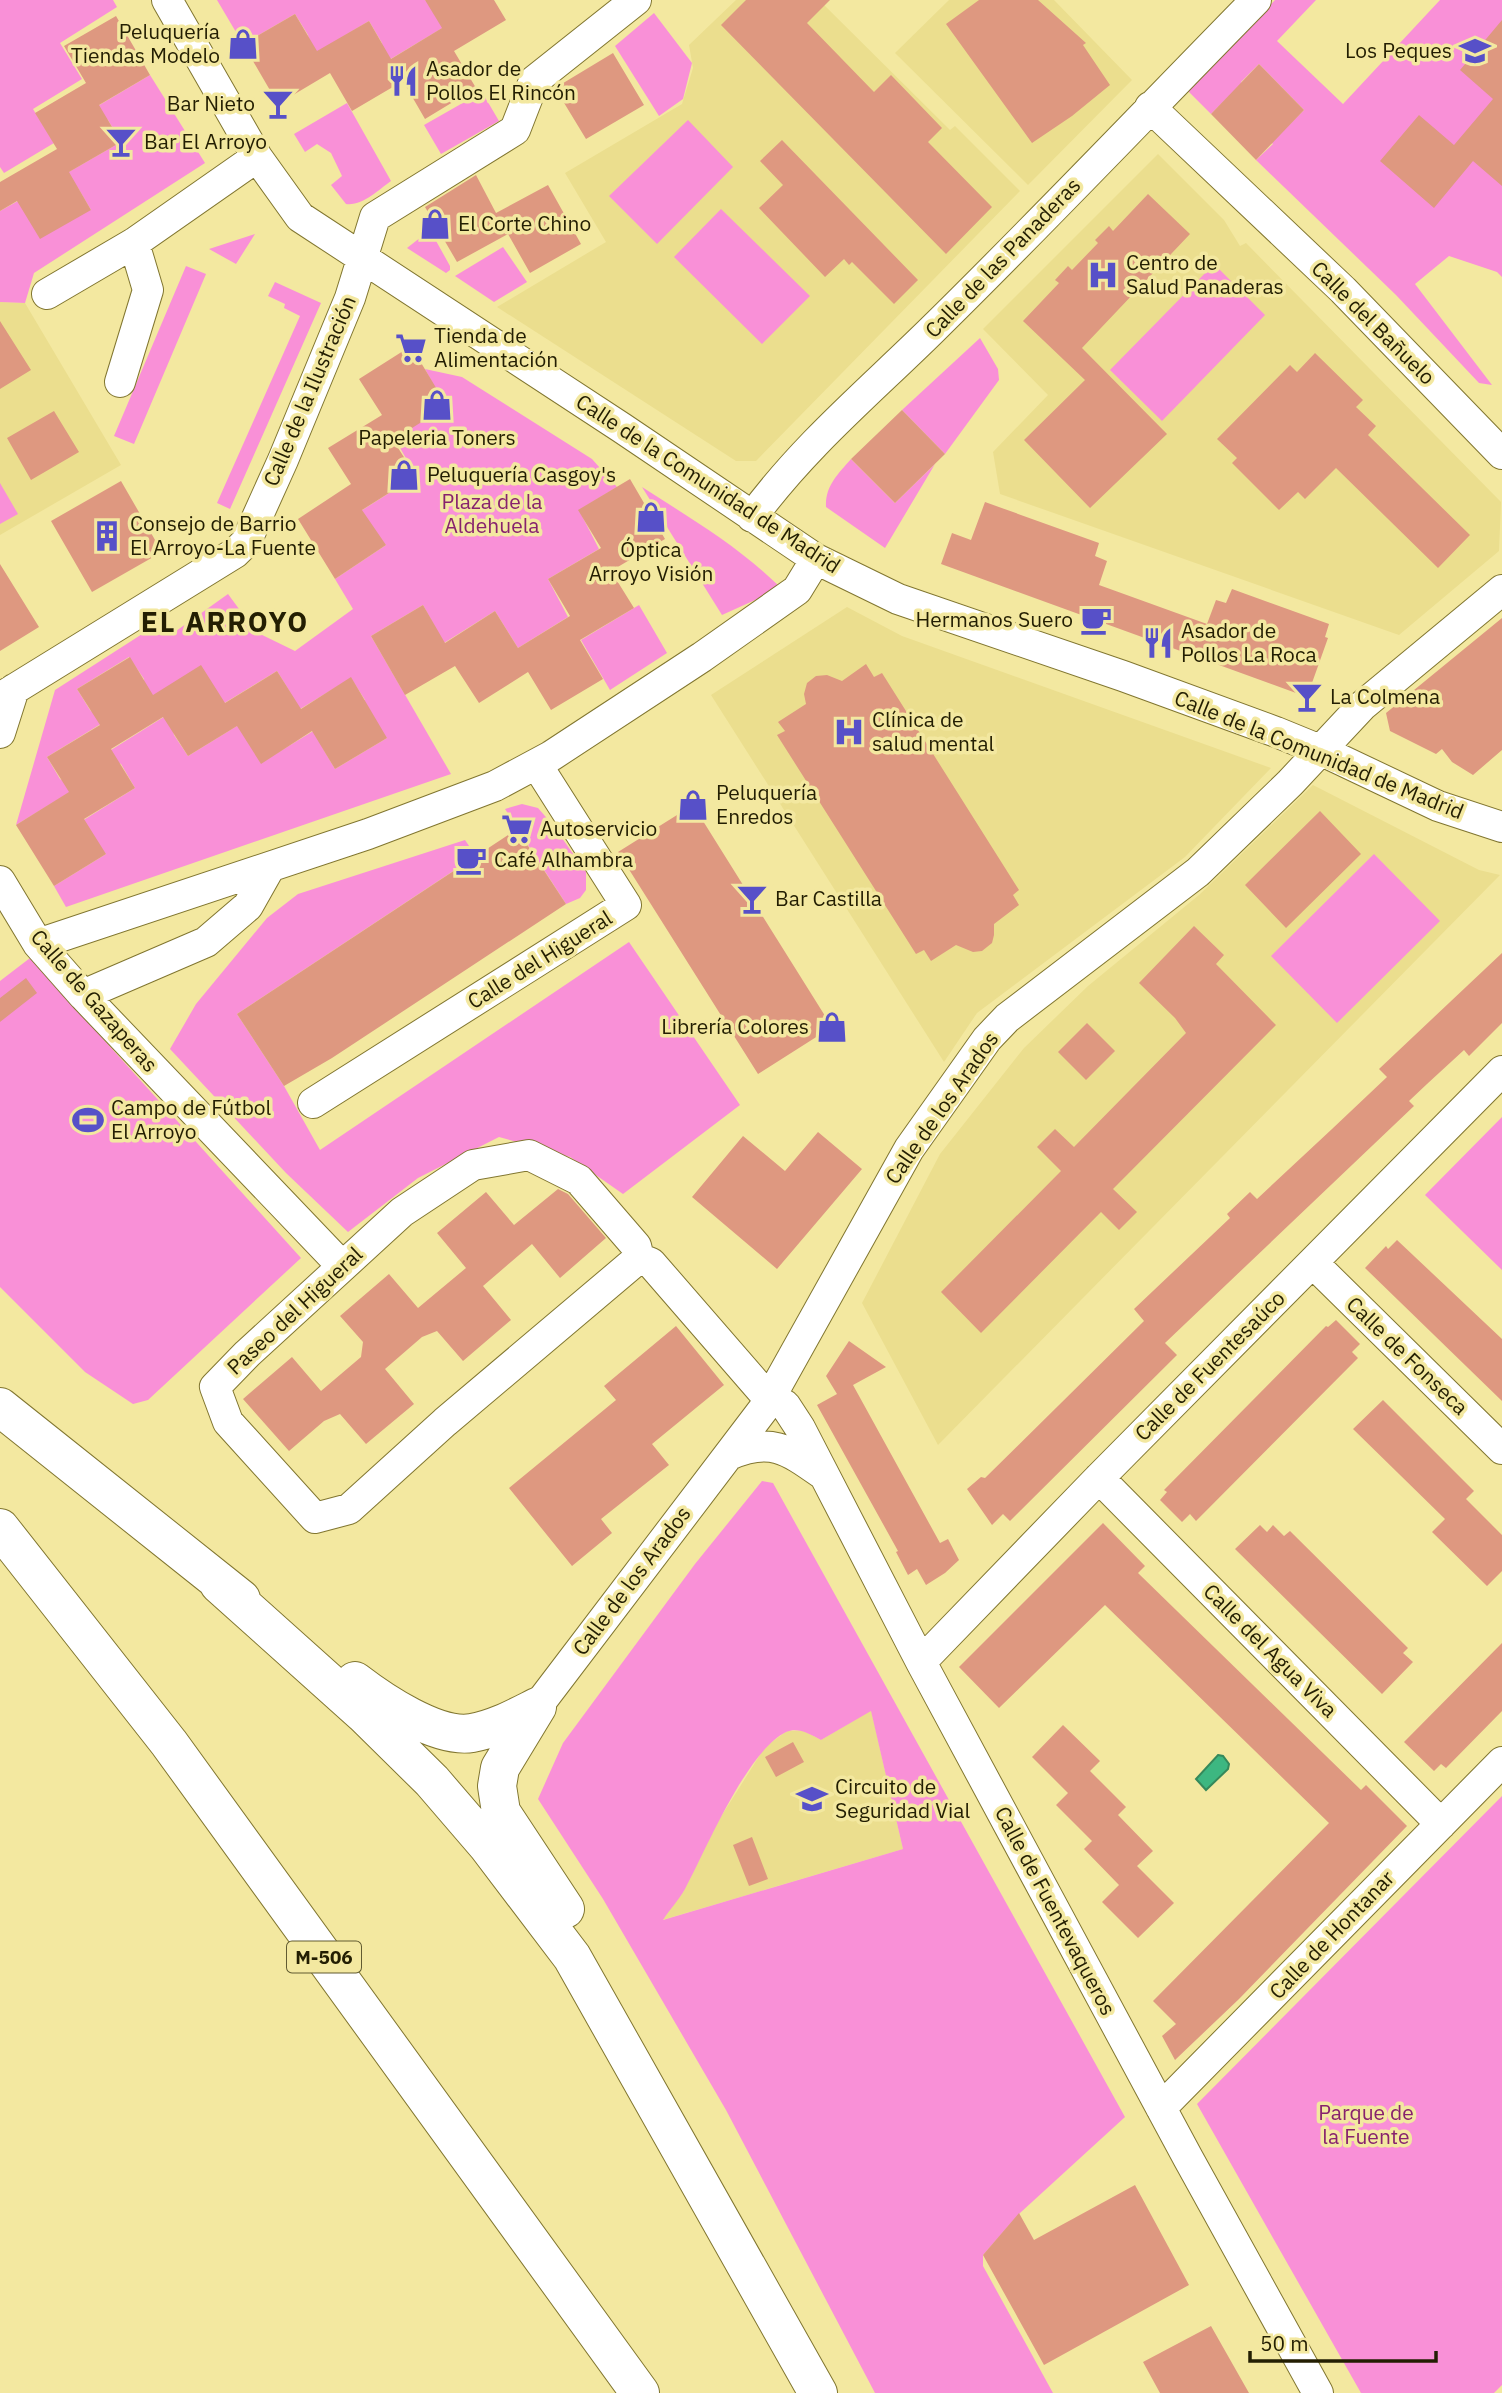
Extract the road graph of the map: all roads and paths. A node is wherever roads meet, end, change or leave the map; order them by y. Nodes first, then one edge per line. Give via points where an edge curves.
1 (167, 0) edge
2 (1256, 0) edge
3 (624, 3) edge
4 (1150, 107) junction
5 (257, 157) junction
6 (134, 243) junction
7 (362, 256) junction
8 (47, 294) dead end
9 (120, 382) dead end
10 (1502, 454) edge
11 (752, 517) junction
12 (816, 559) junction
13 (1502, 590) edge
14 (7, 694) edge
15 (0, 733) edge
16 (1320, 750) junction
17 (537, 765) junction
18 (1502, 827) edge
19 (270, 867) junction
20 (0, 881) edge
21 (38, 944) junction
22 (83, 995) junction
23 (1502, 1071) edge
24 (313, 1103) dead end
25 (639, 1258) junction
26 (1313, 1263) junction
27 (342, 1266) junction
28 (769, 1399) junction
29 (0, 1407) edge
30 (1502, 1449) edge
31 (729, 1455) junction
32 (822, 1474) junction
33 (1100, 1478) junction
34 (0, 1528) edge
35 (219, 1584) junction
36 (920, 1662) junction
37 (537, 1707) junction
38 (1502, 1762) edge
39 (1441, 1824) junction
40 (1161, 2108) junction
41 (811, 2381) edge
42 (640, 2393) edge
43 (1318, 2393) edge

1 - 5 street, Calle de la Comunidad de Madrid
2 - 4 street, Calle de las Panaderas
3 - 7 street, Calle de la Ilustración via 534,80 514,130 374,217
4 - 10 street, Calle del Bañuelo via 1343,290
4 - 11 street, Calle de las Panaderas via 933,329 807,449
5 - 6 street
5 - 7 street, Calle de la Comunidad de Madrid via 300,217
6 - 8 street
6 - 9 street via 148,290
7 - 11 street, Calle de la Comunidad de Madrid
7 - 14 street, Calle de la Ilustración via 340,323 246,542
11 - 12 street, Calle de la Comunidad de Madrid
12 - 16 street, Calle de la Comunidad de Madrid via 898,600
12 - 17 street via 797,590
13 - 16 street, Calle de los Arados via 1362,706
14 - 15 street, Calle de la Ilustración
16 - 18 street, Calle de la Comunidad de Madrid via 1438,806
16 - 28 street, Calle de los Arados via 1198,872 1007,1018 987,1039 909,1149
17 - 19 street via 474,796
17 - 24 street, Calle del Higueral via 626,905
19 - 21 street
19 - 22 street via 248,906 206,942
20 - 21 street, Calle de Gazaperas
21 - 22 street, Calle de Gazaperas
22 - 27 street, Calle de Gazaperas
23 - 26 street, Calle de Fuentesaúco
25 - 27 street, Paseo del Higueral via 636,1246 579,1180 529,1155 473,1165 402,1212
25 - 27 street, Paseo del Higueral via 349,1510 315,1518 228,1422 215,1387
25 - 28 street, Paseo del Higueral via 651,1263
26 - 30 street, Calle de Fonseca
26 - 33 street, Calle de Fuentesaúco
28 - 31 street, Calle de los Arados
28 - 32 street, Calle de Fuentevaqueros via 785,1405
29 - 35 highway
31 - 32 street via 749,1446 772,1447 793,1453
31 - 37 street, Calle de los Arados
32 - 36 street, Calle de Fuentevaqueros
33 - 36 street, Calle de Fuentesaúco
33 - 39 street, Calle del Agua Viva
34 - 42 highway, M-506 via 169,1742
35 - 37 highway via 393,1708 436,1728 468,1734 500,1726
35 - 41 highway via 432,1781 487,1844 572,1957
36 - 40 street, Calle de Fuentevaqueros
37 - 41 highway via 500,1768 501,1812 591,1949 704,2147
38 - 39 street, Calle de Hontanar
39 - 40 street, Calle de Hontanar
40 - 43 street, Calle de Fuentevaqueros

